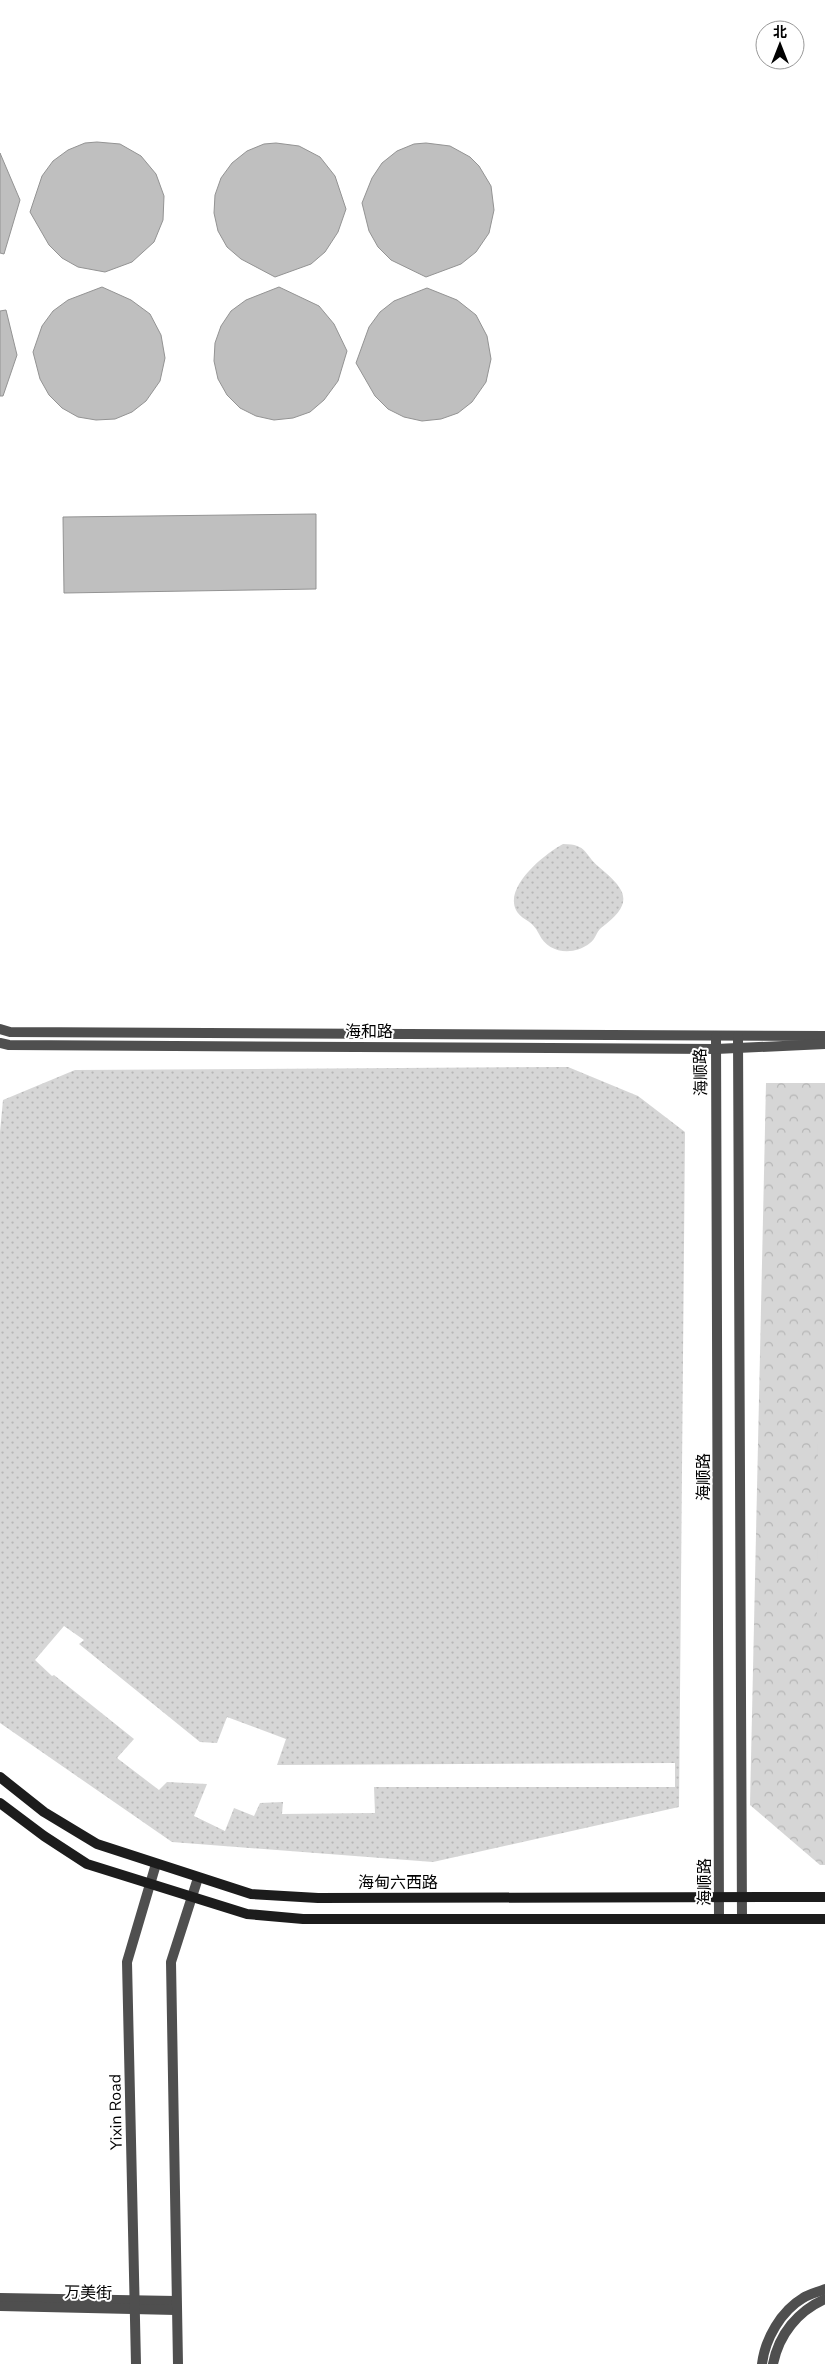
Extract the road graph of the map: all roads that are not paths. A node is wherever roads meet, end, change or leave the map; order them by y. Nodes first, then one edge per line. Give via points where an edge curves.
1 (0, 1029) edge
2 (716, 1036) junction
3 (738, 1036) junction
4 (825, 1036) edge
5 (0, 1043) edge
6 (825, 1044) edge
7 (716, 1049) junction
8 (738, 1049) junction
9 (0, 1777) edge
10 (0, 1803) edge
11 (156, 1864) junction
12 (198, 1878) junction
13 (150, 1884) junction
14 (720, 1896) junction
15 (742, 1896) junction
16 (192, 1897) junction
17 (825, 1897) edge
18 (719, 1919) junction
19 (742, 1919) junction
20 (825, 1919) edge
21 (825, 2289) edge
22 (0, 2298) edge
23 (825, 2299) edge
24 (135, 2305) junction
25 (0, 2306) edge
26 (176, 2306) junction
27 (136, 2364) edge
28 (178, 2364) edge
29 (762, 2364) edge
30 (773, 2364) edge

1 - 2 street, 海和路 via 10,1032
2 - 3 street, 海和路
2 - 7 street, 海顺路
3 - 4 street
3 - 8 street
5 - 7 street, 海和路 via 9,1046
6 - 8 street
7 - 8 street, 海和路
7 - 14 street, 海顺路
8 - 15 street
9 - 11 main road, 海甸六西路 via 75,1832 97,1844
10 - 13 main road via 87,1864
11 - 12 main road, 海甸六西路
11 - 13 street, Yixin Road
12 - 14 main road, 海甸六西路 via 252,1894 292,1898
12 - 16 street
13 - 16 main road
13 - 24 street, Yixin Road via 127,1962
14 - 15 main road, 海甸六西路
14 - 18 street, 海顺路
15 - 17 main road, 海甸六西路
15 - 19 street
16 - 18 main road via 247,1914 288,1918
16 - 26 street via 171,1962
18 - 19 main road
19 - 20 main road
21 - 29 street via 802,2298 782,2316 771,2334
22 - 24 street, 万美街
23 - 30 street via 808,2306 792,2322 781,2339
24 - 25 street, 万美街
24 - 26 street, 万美街
24 - 27 street, Yixin Road
26 - 28 street

